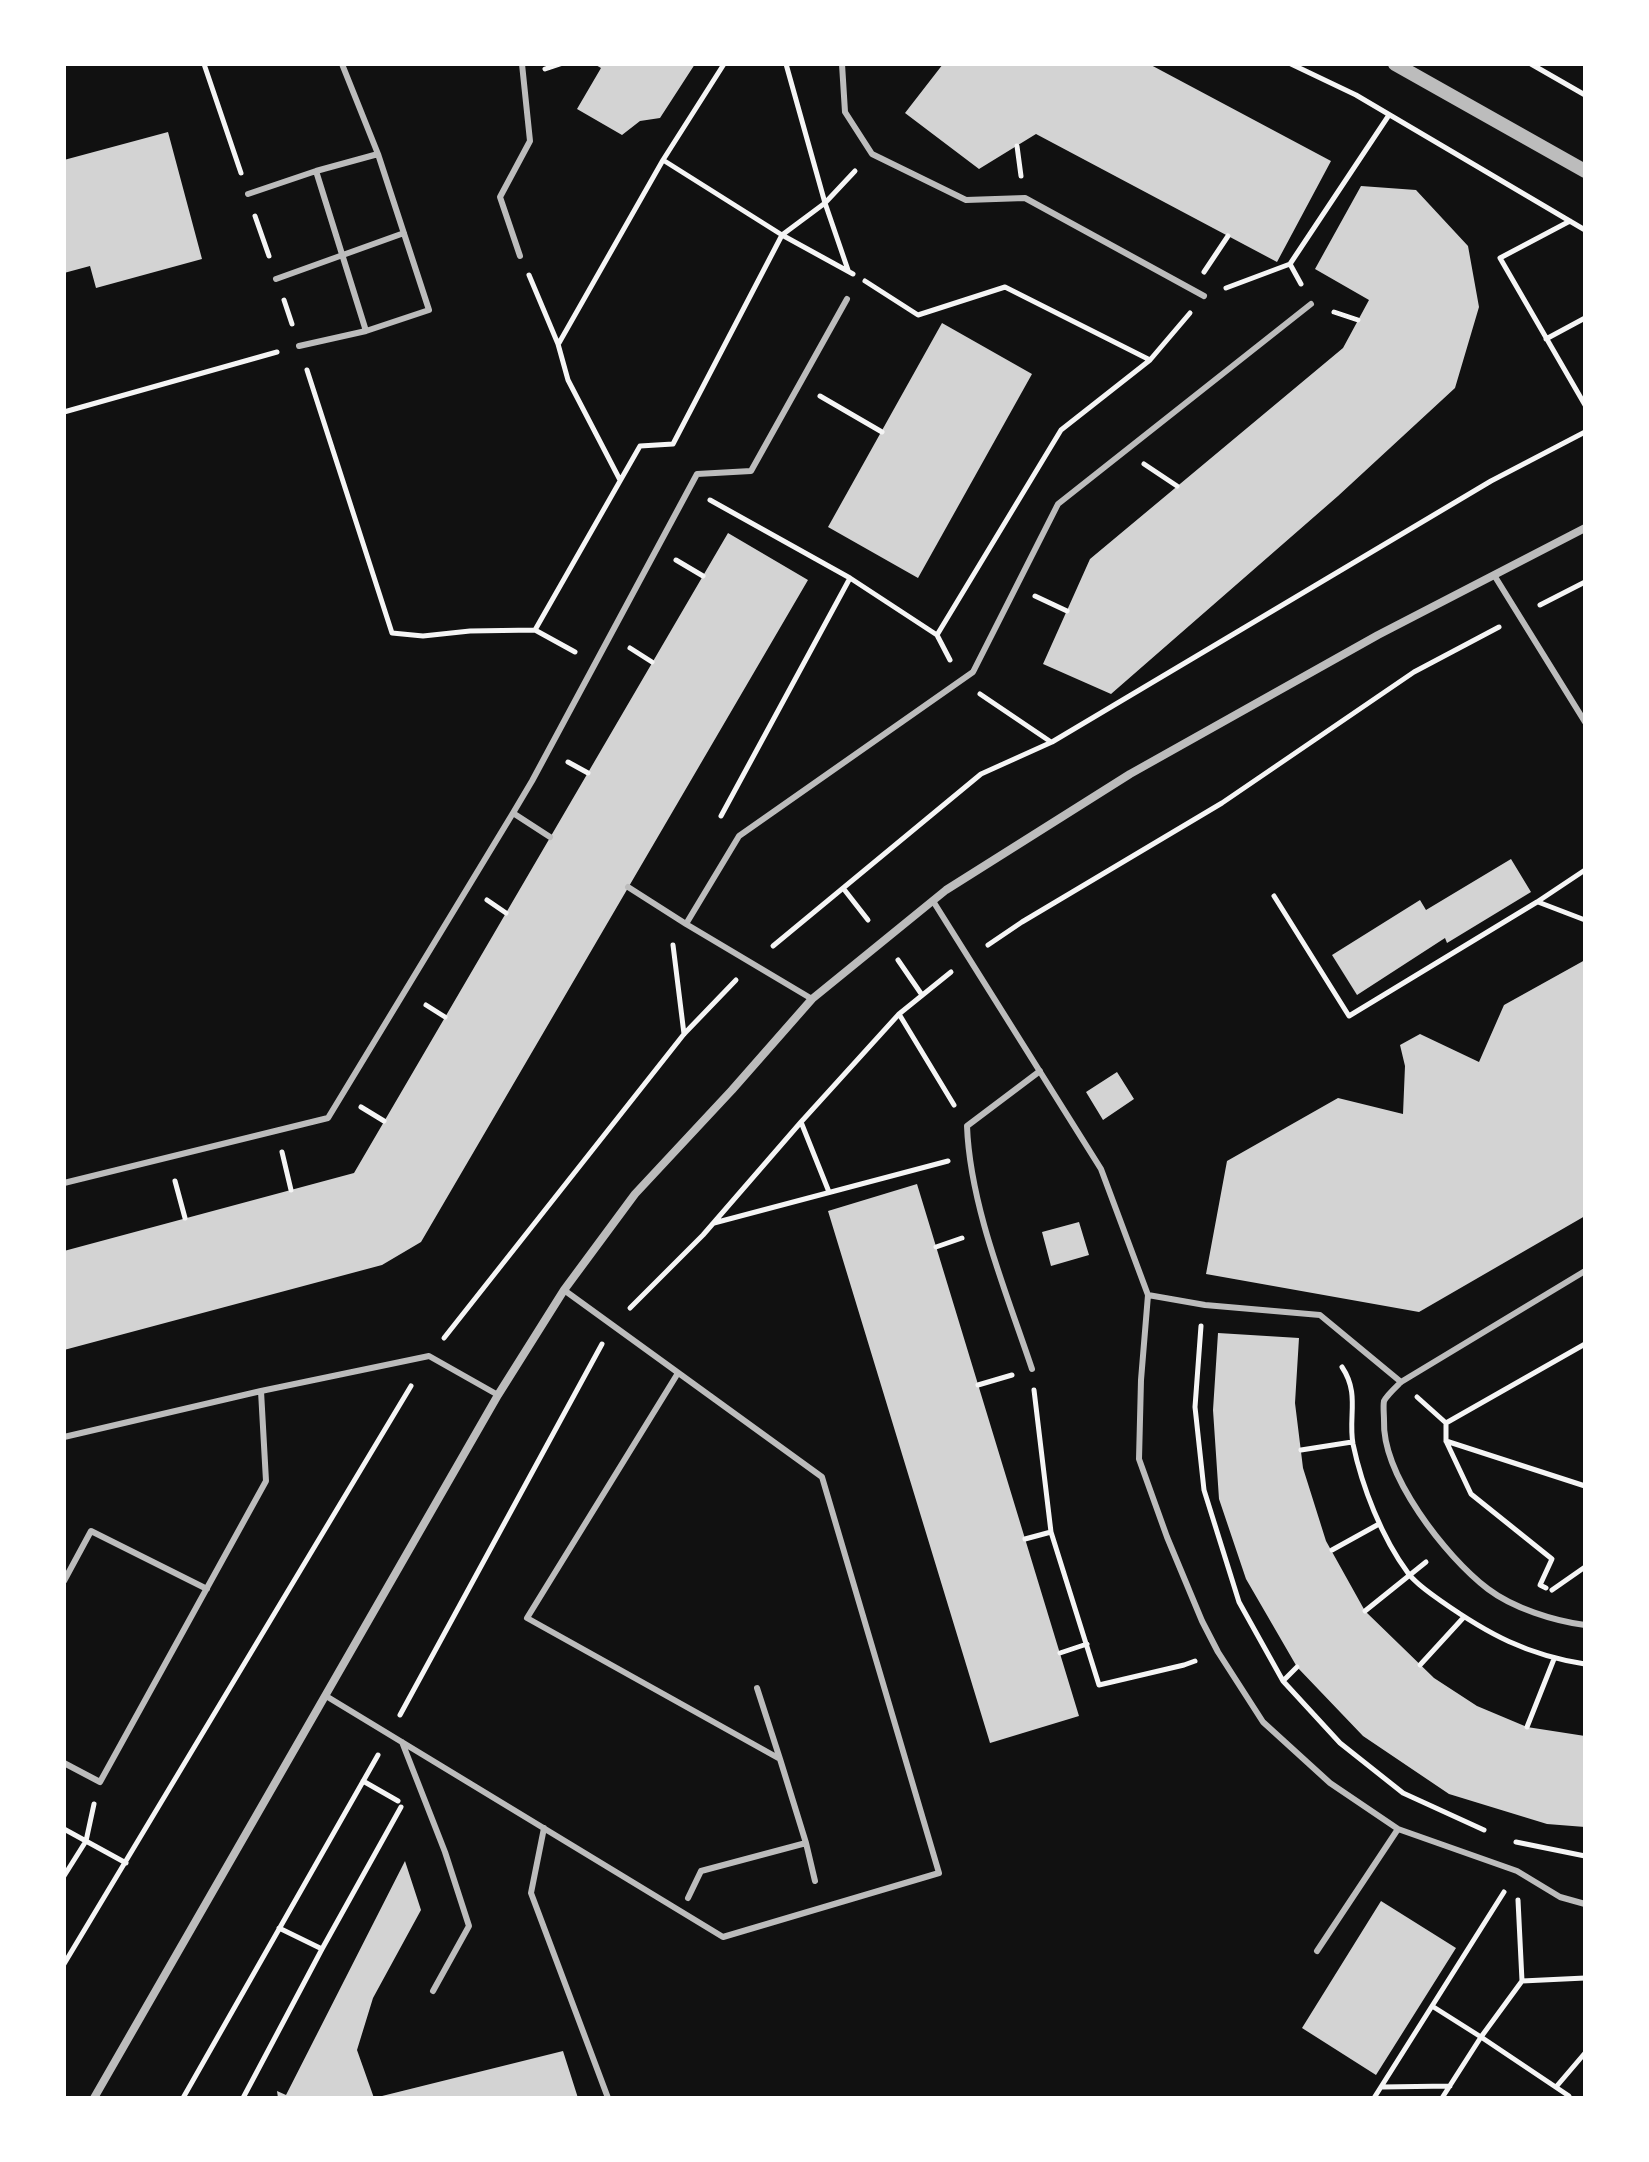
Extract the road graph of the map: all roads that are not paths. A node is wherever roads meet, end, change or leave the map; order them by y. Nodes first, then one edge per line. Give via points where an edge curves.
1 (342, 64) edge
2 (522, 64) edge
3 (842, 64) edge
4 (1395, 64) edge
5 (378, 154) junction
6 (316, 171) junction
7 (1585, 171) edge
8 (248, 194) road end
9 (404, 233) junction
10 (341, 256) junction
11 (520, 256) road end
12 (276, 279) road end
13 (1204, 296) road end
14 (847, 299) road end
15 (1311, 304) dead end
16 (366, 331) junction
17 (299, 346) road end
18 (1585, 528) edge
19 (1494, 575) junction
20 (1585, 722) edge
21 (513, 813) junction
22 (550, 837) dead end
23 (628, 887) dead end
24 (933, 901) junction
25 (686, 924) junction
26 (812, 999) junction
27 (1040, 1071) junction
28 (64, 1183) edge
29 (1585, 1271) edge
30 (564, 1290) junction
31 (1148, 1295) junction
32 (1032, 1369) road end
33 (678, 1373) junction
34 (1401, 1382) junction
35 (261, 1391) junction
36 (498, 1395) junction
37 (64, 1437) edge
38 (64, 1581) edge
39 (207, 1589) junction
40 (1585, 1625) edge
41 (757, 1688) dead end
42 (326, 1696) junction
43 (402, 1742) junction
44 (780, 1759) junction
45 (64, 1763) edge
46 (544, 1828) junction
47 (1398, 1829) junction
48 (806, 1843) junction
49 (815, 1881) dead end
50 (688, 1898) dead end
51 (1585, 1904) edge
52 (1317, 1951) dead end
53 (433, 1991) dead end
54 (94, 2098) edge
55 (608, 2098) edge

1 - 5 lane
2 - 11 lane via 530,141 500,197
3 - 13 lane via 845,112 872,154 966,200 1025,198
4 - 7 street
5 - 6 lane
5 - 9 lane
6 - 8 lane
6 - 10 lane
9 - 10 lane
9 - 16 lane via 429,310
10 - 12 lane
10 - 16 lane
14 - 21 lane via 751,471 697,474
15 - 25 lane via 1058,504 973,672 739,836
16 - 17 lane
18 - 19 street
19 - 20 lane
19 - 24 street via 1130,774
21 - 22 lane
21 - 28 lane via 328,1118
23 - 25 lane
24 - 26 street
24 - 27 lane
25 - 26 lane
26 - 30 street via 635,1194
27 - 31 lane via 1101,1169
27 - 32 lane via 967,1126 968,1156 986,1230
29 - 34 lane
30 - 33 lane
30 - 36 street
31 - 34 lane via 1320,1315
31 - 47 lane via 1139,1459 1202,1621 1263,1722 1330,1783
33 - 44 lane via 527,1618
33 - 46 lane via 822,1477 939,1873 723,1937
34 - 40 lane via 1384,1401 1389,1459 1444,1548 1489,1590 1524,1609
35 - 36 lane via 429,1356
35 - 37 lane
35 - 39 lane via 266,1481
36 - 42 street
38 - 39 lane via 91,1531
39 - 45 lane via 100,1782
41 - 44 lane
42 - 43 lane
42 - 54 street
43 - 46 lane
43 - 53 lane via 469,1926
44 - 48 lane
46 - 55 lane via 531,1893
47 - 51 lane via 1517,1871 1560,1897
47 - 52 lane
48 - 49 lane
48 - 50 lane via 701,1871

